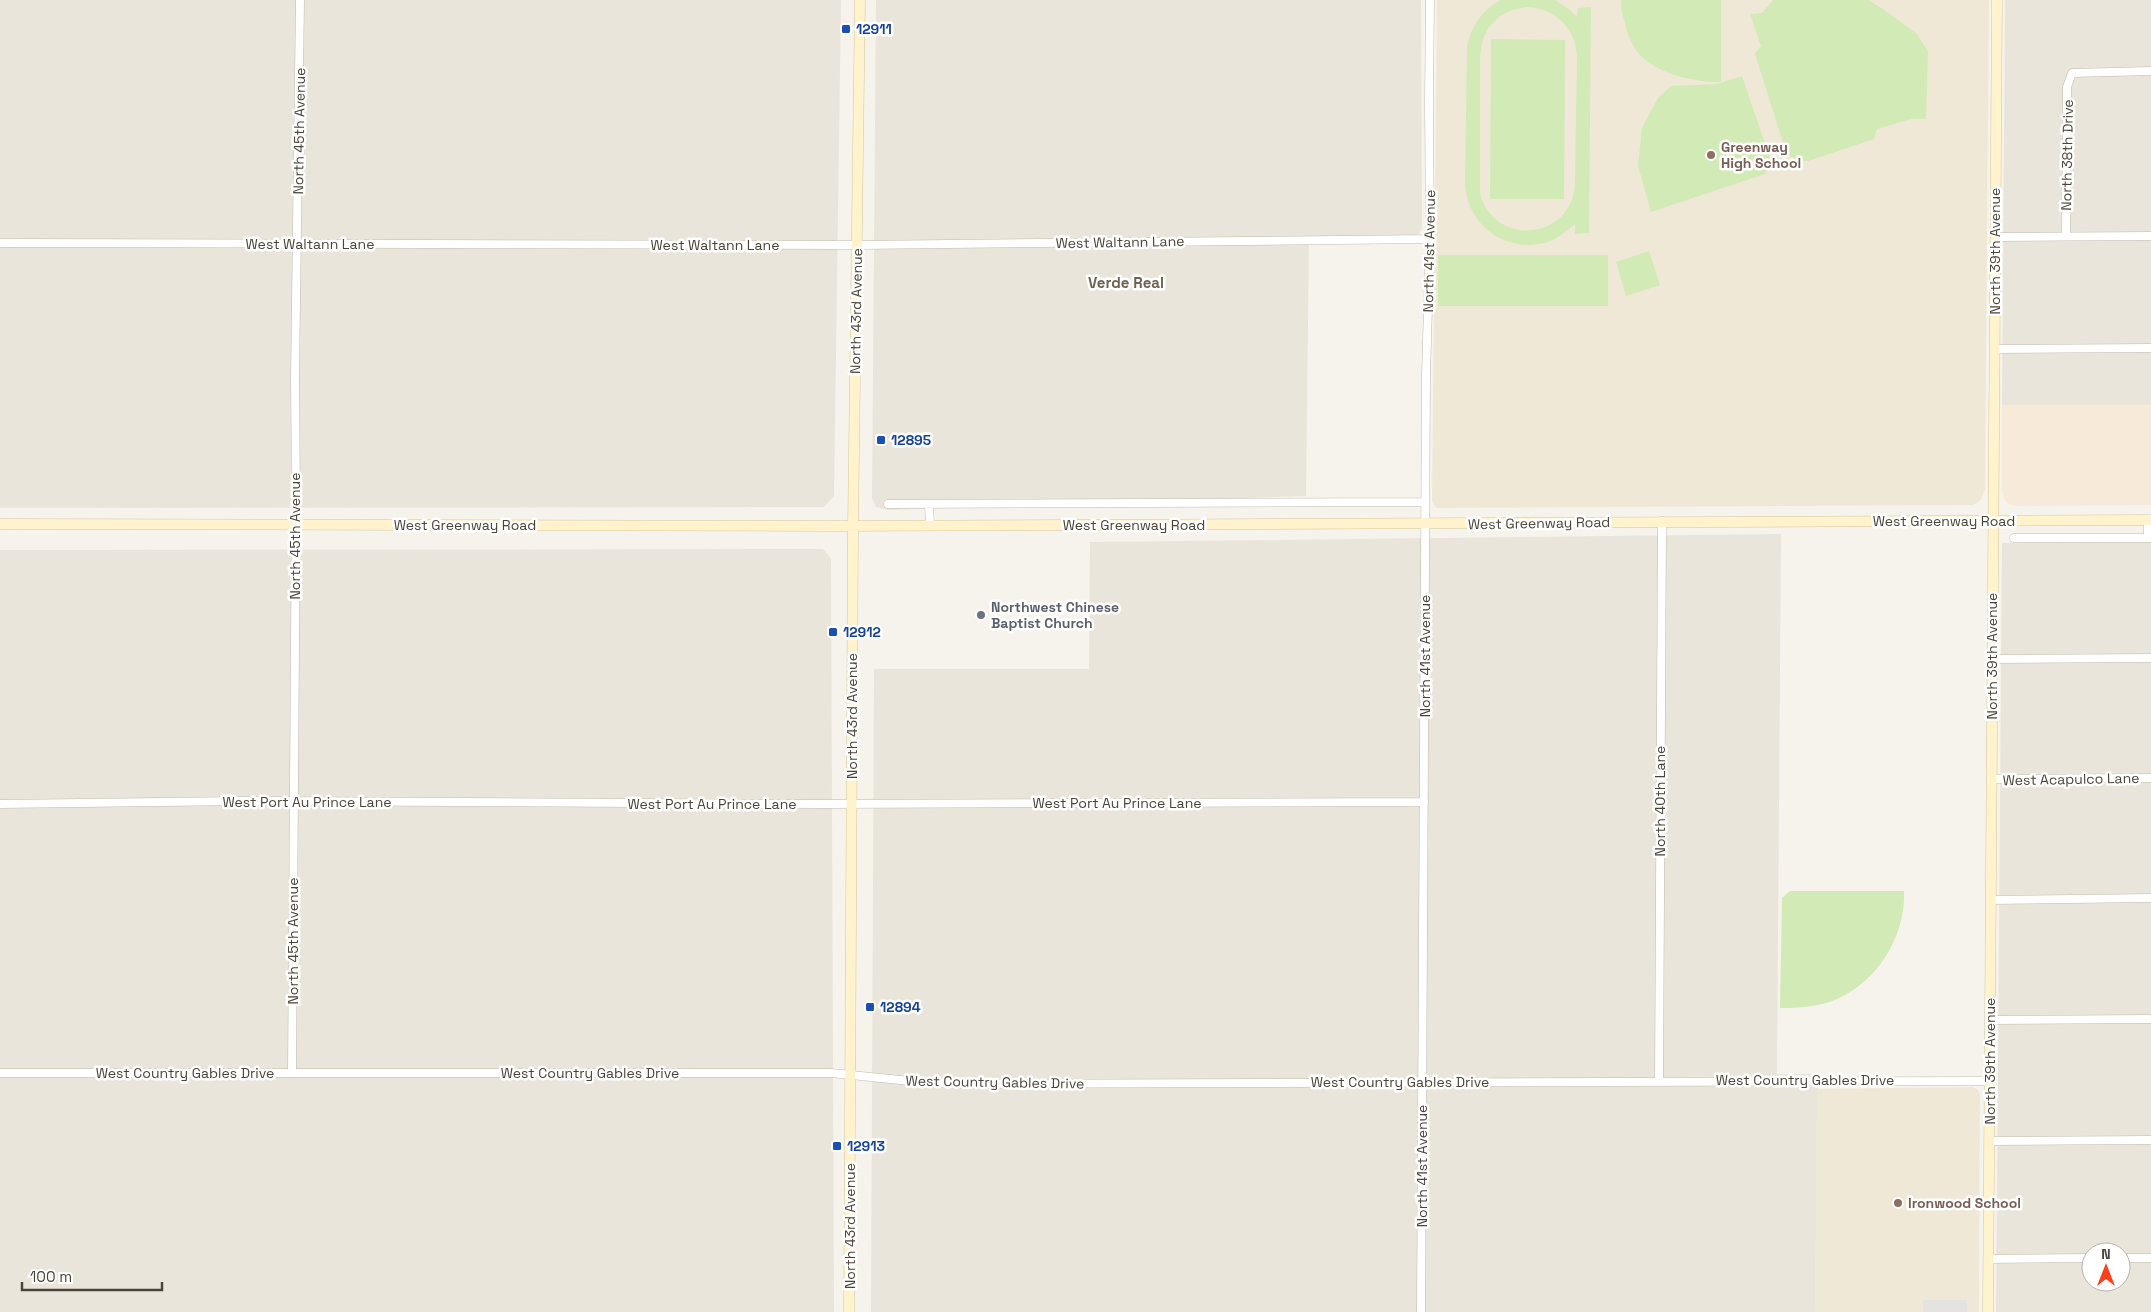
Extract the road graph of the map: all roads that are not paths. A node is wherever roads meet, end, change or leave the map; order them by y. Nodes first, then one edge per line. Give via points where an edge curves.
1 (300, 0) edge
2 (860, 0) edge
3 (1430, 0) edge
4 (1997, 0) edge
5 (2151, 71) edge
6 (2066, 236) junction
7 (2151, 236) edge
8 (1995, 237) junction
9 (1430, 238) junction
10 (0, 244) edge
11 (296, 244) junction
12 (857, 245) junction
13 (2151, 348) edge
14 (1995, 349) junction
15 (1425, 502) junction
16 (888, 504) dead end
17 (929, 504) junction
18 (1992, 520) junction
19 (2149, 520) edge
20 (1662, 521) junction
21 (0, 524) edge
22 (296, 524) junction
23 (1426, 524) junction
24 (853, 526) junction
25 (930, 526) junction
26 (2014, 538) dead end
27 (2150, 538) edge
28 (2151, 658) edge
29 (1992, 659) junction
30 (2151, 778) edge
31 (1991, 779) junction
32 (1424, 802) junction
33 (294, 803) junction
34 (0, 804) edge
35 (852, 804) junction
36 (2151, 898) edge
37 (1991, 900) junction
38 (2151, 1019) edge
39 (1990, 1020) junction
40 (0, 1073) edge
41 (292, 1073) junction
42 (850, 1075) junction
43 (1659, 1081) junction
44 (1990, 1081) junction
45 (1422, 1082) junction
46 (2151, 1140) edge
47 (1989, 1141) junction
48 (2081, 1258) edge
49 (2131, 1258) edge
50 (2151, 1258) edge
51 (1988, 1259) junction
52 (849, 1312) edge
53 (1422, 1312) edge
54 (1988, 1312) edge

1 - 11 street, North 45th Avenue
2 - 12 main road, North 43rd Avenue
3 - 9 street, North 41st Avenue
4 - 8 main road, North 39th Avenue
5 - 6 street, North 38th Drive via 2072,73 2068,87
6 - 7 street
6 - 8 street
8 - 14 main road, North 39th Avenue
9 - 12 street, West Waltann Lane
9 - 15 street, North 41st Avenue
10 - 11 street, West Waltann Lane
11 - 12 street, West Waltann Lane
11 - 22 street, North 45th Avenue
12 - 24 main road, North 43rd Avenue
13 - 14 street
14 - 18 main road, North 39th Avenue
15 - 17 street, West Greenway Road
15 - 23 street, North 41st Avenue
16 - 17 street, West Greenway Road
17 - 25 street
18 - 19 main road, West Greenway Road
18 - 20 main road, West Greenway Road
18 - 29 main road, North 39th Avenue
19 - 27 street, West Greenway Road
20 - 23 main road, West Greenway Road
20 - 43 street, North 40th Lane
21 - 22 main road, West Greenway Road
22 - 24 main road, West Greenway Road
22 - 33 street, North 45th Avenue
23 - 25 main road, West Greenway Road
23 - 32 street, North 41st Avenue
24 - 25 main road, West Greenway Road
24 - 35 main road, North 43rd Avenue
26 - 27 street, West Greenway Road
28 - 29 street
29 - 31 main road, North 39th Avenue
30 - 31 street, West Acapulco Lane
31 - 37 main road, North 39th Avenue
32 - 35 street, West Port Au Prince Lane
32 - 45 street, North 41st Avenue
33 - 34 street, West Port Au Prince Lane
33 - 35 street, West Port Au Prince Lane
33 - 41 street, North 45th Avenue
35 - 42 main road, North 43rd Avenue
36 - 37 street
37 - 39 main road, North 39th Avenue
38 - 39 street
39 - 44 main road, North 39th Avenue
40 - 41 street, West Country Gables Drive
41 - 42 street, West Country Gables Drive
42 - 45 street, West Country Gables Drive via 930,1084
42 - 52 main road, North 43rd Avenue
43 - 44 street, West Country Gables Drive
43 - 45 street, West Country Gables Drive
44 - 47 main road, North 39th Avenue
45 - 53 street, North 41st Avenue
46 - 47 street
47 - 51 main road, North 39th Avenue
48 - 51 street
49 - 50 street
51 - 54 main road, North 39th Avenue

